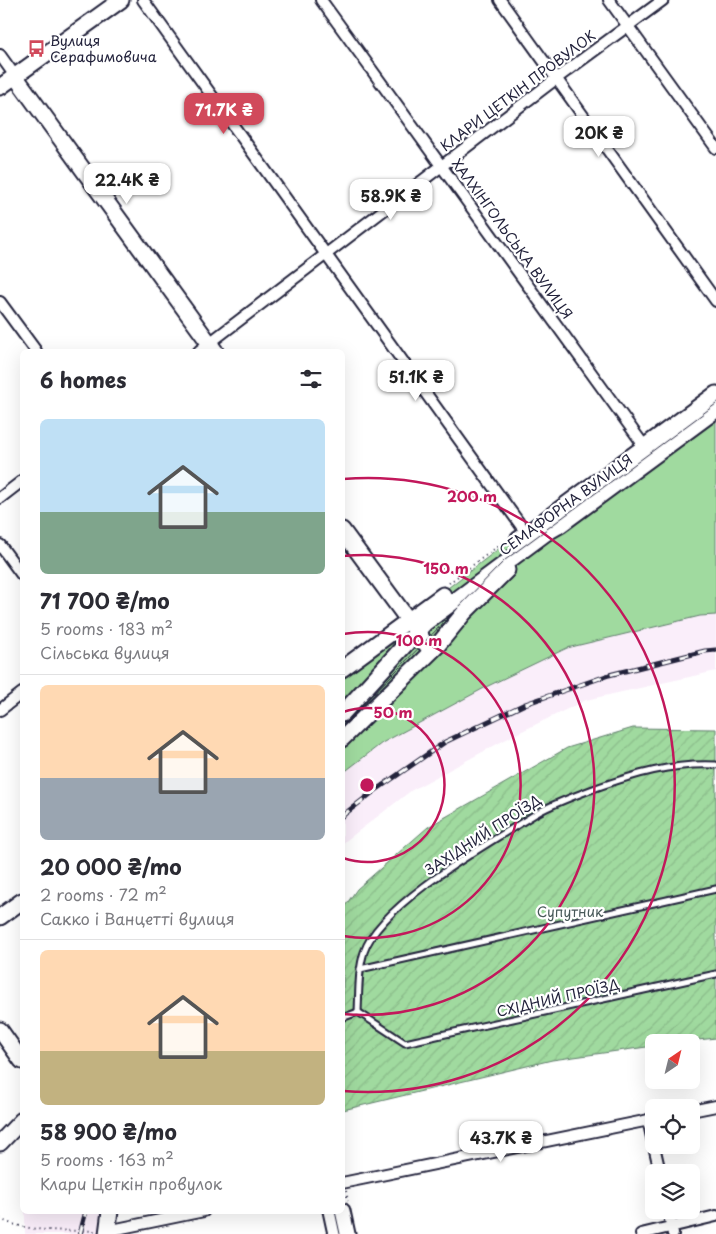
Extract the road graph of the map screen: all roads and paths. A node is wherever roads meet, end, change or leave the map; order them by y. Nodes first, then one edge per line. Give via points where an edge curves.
1 (121, 0) edge
2 (142, 0) edge
3 (321, 0) edge
4 (500, 0) edge
5 (609, 0) edge
6 (663, 0) edge
7 (628, 26) junction
8 (0, 55) edge
9 (15, 76) junction
10 (557, 78) junction
11 (0, 87) edge
12 (716, 148) edge
13 (442, 166) junction
14 (326, 255) junction
15 (0, 302) edge
16 (716, 302) edge
17 (35, 349) edge
18 (208, 349) edge
19 (716, 394) edge
20 (716, 410) edge
21 (645, 447) junction
22 (20, 483) edge
23 (0, 498) edge
24 (560, 526) junction
25 (345, 534) edge
26 (527, 534) junction
27 (0, 545) edge
28 (20, 572) edge
29 (412, 627) junction
30 (431, 651) junction
31 (345, 667) edge
32 (20, 695) edge
33 (0, 710) edge
34 (345, 710) edge
35 (345, 736) edge
36 (716, 766) edge
37 (716, 889) edge
38 (20, 902) edge
39 (0, 917) edge
40 (360, 969) junction
41 (716, 974) edge
42 (358, 1012) junction
43 (345, 1017) edge
44 (0, 1030) edge
45 (20, 1058) edge
46 (716, 1106) edge
47 (700, 1109) edge
48 (645, 1120) edge
49 (20, 1122) edge
50 (0, 1143) edge
51 (345, 1182) edge
52 (110, 1214) edge
53 (190, 1214) edge
54 (332, 1214) edge
55 (343, 1214) edge
56 (716, 1216) edge
57 (0, 1219) edge
58 (672, 1230) edge
59 (107, 1232) edge
60 (336, 1234) edge
61 (347, 1234) edge
62 (641, 1234) edge

1 - 9 main road
2 - 14 street
3 - 13 street, ХАЛХІНГОЛЬСЬКА ВУЛИЦЯ
4 - 10 street
5 - 7 street
6 - 7 street, КЛАРИ ЦЕТКІН ПРОВУЛОК
7 - 10 street, КЛАРИ ЦЕТКІН ПРОВУЛОК
7 - 12 street
8 - 9 street
9 - 11 main road
9 - 18 main road
10 - 13 street, КЛАРИ ЦЕТКІН ПРОВУЛОК
10 - 16 street
13 - 14 street, КЛАРИ ЦЕТКІН ПРОВУЛОК
13 - 21 street, ХАЛХІНГОЛЬСЬКА ВУЛИЦЯ
14 - 18 street, КЛАРИ ЦЕТКІН ПРОВУЛОК
14 - 26 street
15 - 17 street
19 - 21 main road, СЕМАФОРНА ВУЛИЦЯ
20 - 24 main road, СЕМАФОРНА ВУЛИЦЯ
21 - 26 main road, СЕМАФОРНА ВУЛИЦЯ
22 - 23 street
24 - 29 main road, СЕМАФОРНА ВУЛИЦЯ
24 - 30 main road, СЕМАФОРНА ВУЛИЦЯ via 503,574
25 - 29 main road
26 - 29 main road, СЕМАФОРНА ВУЛИЦЯ
27 - 28 street
29 - 30 main road
29 - 31 main road, СЕМАФОРНА ВУЛИЦЯ
29 - 34 main road
30 - 35 main road, СЕМАФОРНА ВУЛИЦЯ
32 - 33 street
36 - 40 lane, ЗАХІДНИЙ ПРОЇЗД via 668,767 633,774 537,812 403,902 374,933 364,950
37 - 40 lane
38 - 39 main road
40 - 42 lane, ЗАХІДНИЙ ПРОЇЗД
41 - 42 lane, СХІДНИЙ ПРОЇЗД via 405,1043
42 - 43 lane
44 - 45 main road
46 - 47 street
48 - 51 street
49 - 50 main road
52 - 59 main road
53 - 59 street
54 - 60 main road
55 - 61 main road
56 - 58 street
57 - 59 path via 36,1230
58 - 62 street

